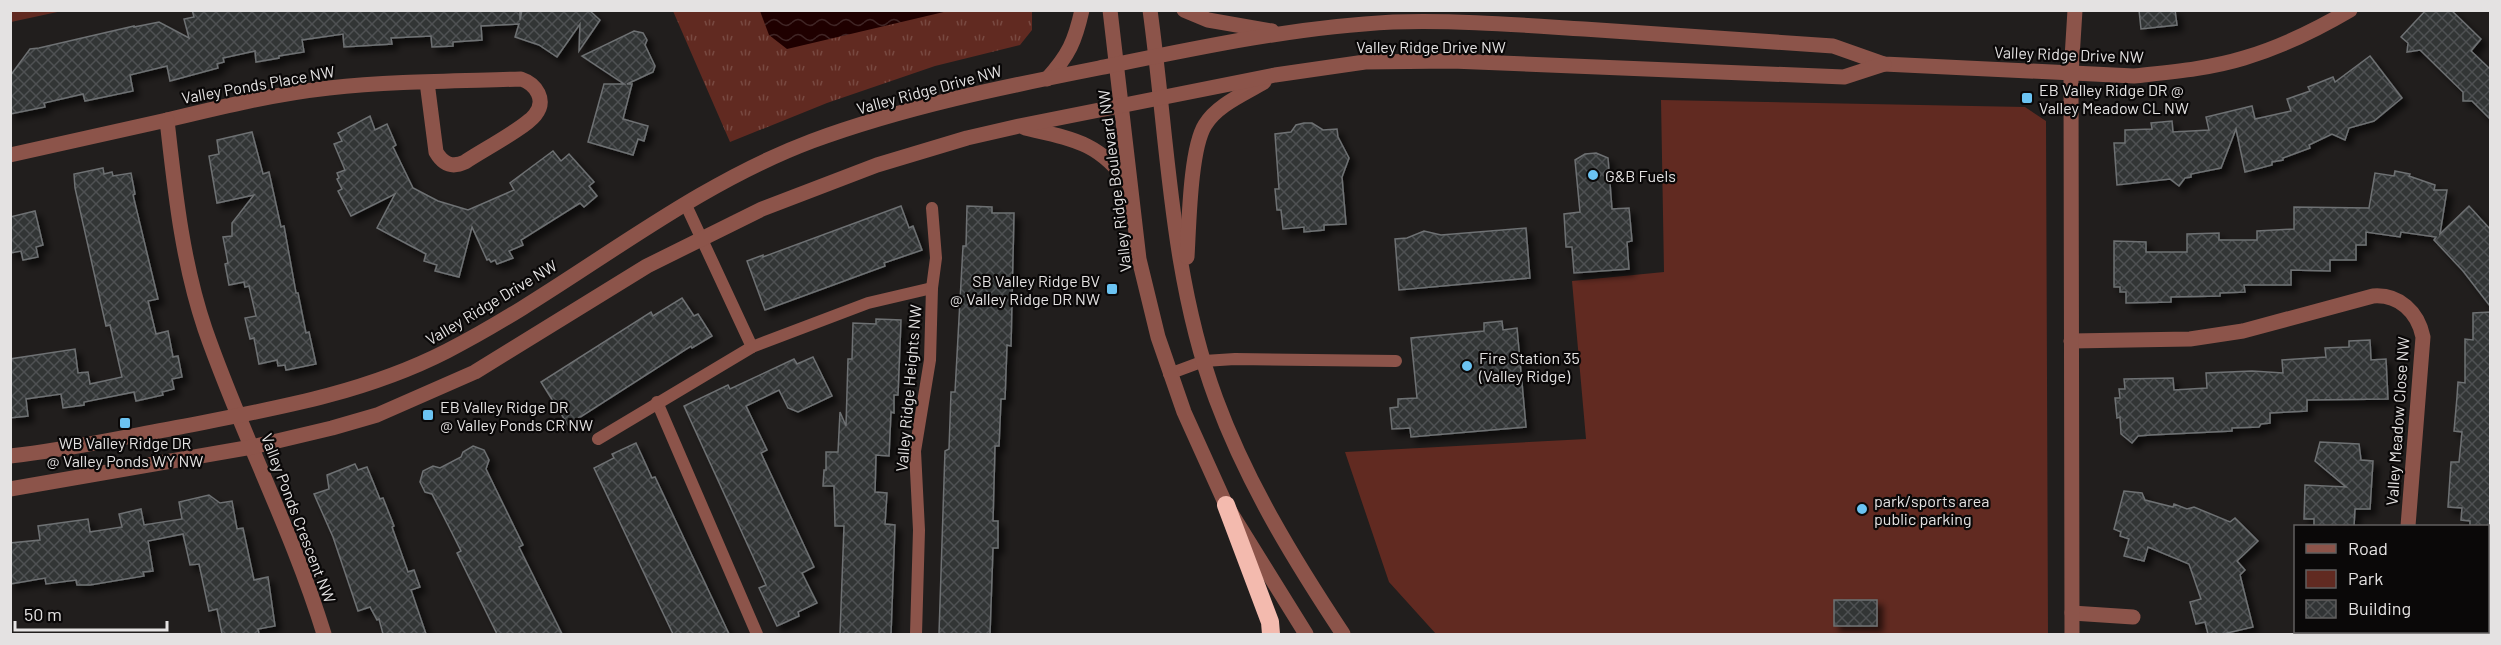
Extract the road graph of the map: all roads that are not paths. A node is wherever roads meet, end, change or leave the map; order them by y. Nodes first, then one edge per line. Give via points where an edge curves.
1 (1082, 10) edge
2 (1110, 10) edge
3 (1150, 10) edge
4 (1184, 10) edge
5 (2074, 10) edge
6 (2350, 10) edge
7 (1284, 33) junction
8 (1157, 56) junction
9 (1117, 64) junction
10 (1884, 64) junction
11 (2071, 74) junction
12 (1275, 75) junction
13 (1047, 78) junction
14 (427, 82) junction
15 (1161, 98) junction
16 (1123, 105) junction
17 (168, 120) junction
18 (1019, 126) junction
19 (10, 155) edge
20 (1130, 185) junction
21 (685, 203) junction
22 (932, 208) dead end
23 (702, 237) junction
24 (1185, 284) junction
25 (932, 288) junction
26 (2071, 341) junction
27 (752, 348) junction
28 (1204, 361) junction
29 (1396, 361) dead end
30 (1169, 374) junction
31 (657, 402) junction
32 (240, 416) junction
33 (598, 439) dead end
34 (252, 447) junction
35 (10, 456) edge
36 (10, 489) edge
37 (1226, 505) junction
38 (2408, 525) edge
39 (2072, 613) junction
40 (2133, 617) dead end
41 (324, 634) edge
42 (757, 634) edge
43 (916, 634) edge
44 (1271, 634) edge
45 (1306, 634) edge
46 (1343, 634) edge
47 (2072, 634) edge

1 - 13 street via 1076,39 1065,60
2 - 9 street, Valley Ridge Boulevard NW
3 - 8 street
4 - 7 street via 1208,20
5 - 11 street
6 - 11 street, Valley Ridge Drive NW via 2290,41 2224,63 2134,76
7 - 8 street, Valley Ridge Drive NW
7 - 10 street, Valley Ridge Drive NW via 1394,22 1502,24 1833,46
8 - 9 street, Valley Ridge Drive NW
8 - 15 street
9 - 13 street, Valley Ridge Drive NW
9 - 16 street, Valley Ridge Boulevard NW
10 - 11 street, Valley Ridge Drive NW
10 - 12 street, Valley Ridge Drive NW via 1844,77 1401,60 1345,63
11 - 26 street
12 - 15 street, Valley Ridge Drive NW
12 - 24 street via 1221,107 1205,124 1191,190
13 - 21 street, Valley Ridge Drive NW via 908,110 812,141
14 - 14 street, Valley Ponds Place NW via 436,152 446,164 465,162 530,120 540,103 533,85 521,79
14 - 17 street, Valley Ponds Place NW via 298,92
15 - 16 street, Valley Ridge Drive NW
15 - 24 street
16 - 18 street, Valley Ridge Drive NW
16 - 20 street, Valley Ridge Boulevard NW
17 - 19 street, Valley Ponds Place NW
17 - 32 street, Valley Ponds Crescent NW via 184,256 205,328
18 - 20 street via 1095,149 1115,164
18 - 23 street, Valley Ridge Drive NW via 844,176
20 - 30 street, Valley Ridge Boulevard NW via 1139,259
21 - 23 lane
21 - 32 street, Valley Ridge Drive NW via 487,329 411,368 341,393
22 - 25 lane, Valley Ridge Heights NW via 936,258
23 - 27 lane
23 - 34 street, Valley Ridge Drive NW via 503,357 441,389 377,415
24 - 28 street
25 - 27 lane, Valley Ridge Heights NW via 868,303
25 - 43 lane, Valley Ridge Heights NW via 930,360 915,452 919,530
26 - 38 street, Valley Meadow Close NW via 2190,339 2261,327 2373,296 2397,300 2411,311 2422,337
26 - 39 street
27 - 31 lane, Valley Ridge Heights NW
28 - 29 lane
28 - 30 lane
28 - 46 street via 1248,478
30 - 37 street, Valley Ridge Boulevard NW
31 - 33 lane, Valley Ridge Heights NW
31 - 42 lane
32 - 34 street, Valley Ponds Crescent NW
32 - 35 street, Valley Ridge Drive NW
34 - 36 street, Valley Ridge Drive NW
34 - 41 street, Valley Ponds Crescent NW
37 - 44 highway via 1270,622
37 - 45 street, Valley Ridge Boulevard NW
39 - 40 street
39 - 47 street

